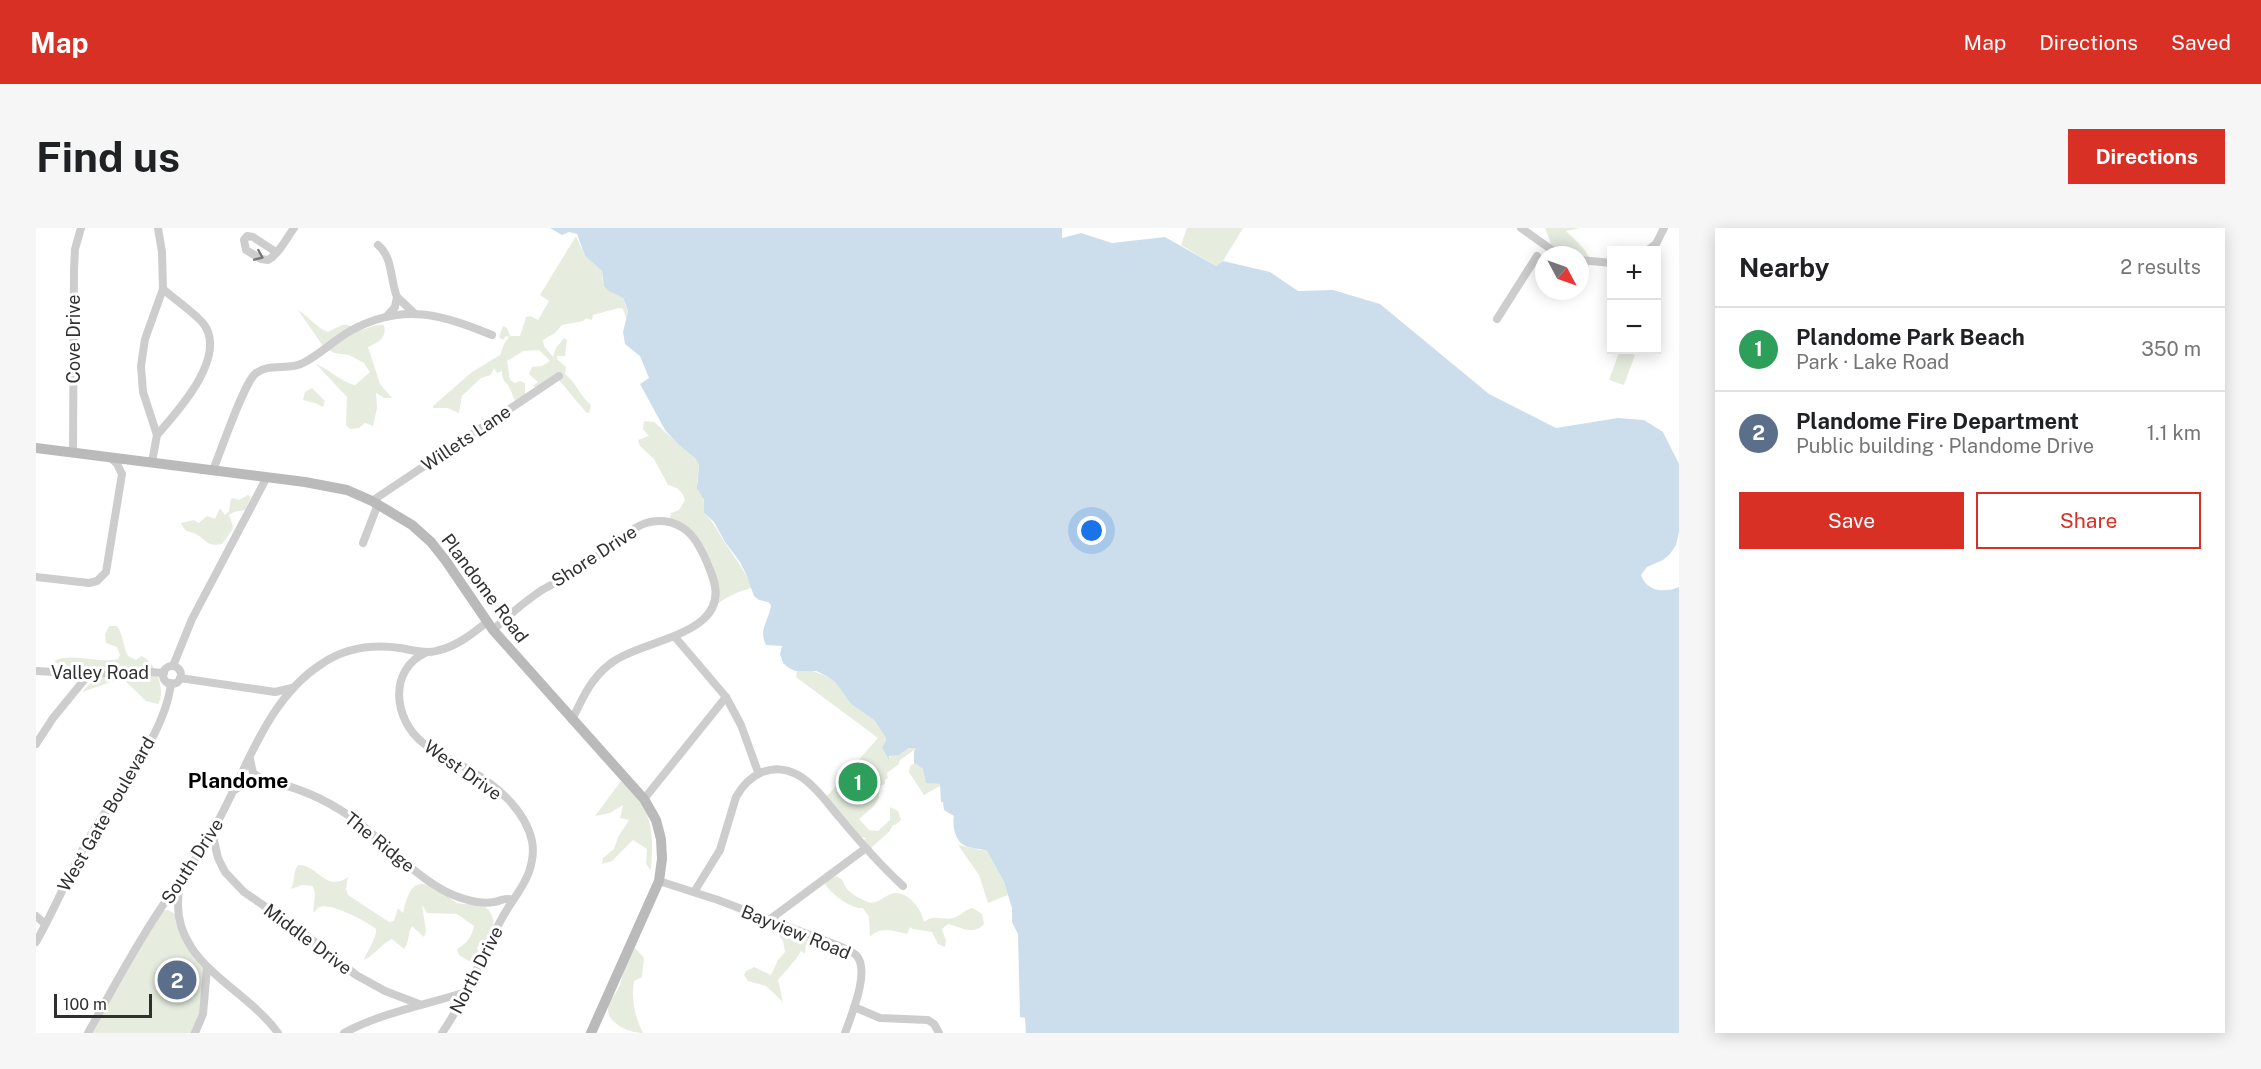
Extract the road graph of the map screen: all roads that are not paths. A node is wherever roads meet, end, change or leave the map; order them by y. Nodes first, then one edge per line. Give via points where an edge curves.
1 (81, 228) edge
2 (158, 228) edge
3 (294, 228) edge
4 (1521, 228) edge
5 (1664, 228) edge
6 (1535, 238) junction
7 (378, 245) dead end
8 (1536, 246) edge
9 (1546, 246) edge
10 (1653, 246) edge
11 (276, 252) dead end
12 (1535, 259) edge
13 (1589, 261) edge
14 (1607, 263) edge
15 (163, 289) junction
16 (397, 297) junction
17 (414, 313) junction
18 (387, 316) junction
19 (1497, 319) dead end
20 (492, 335) dead end
21 (559, 376) dead end
22 (157, 435) junction
23 (36, 448) edge
24 (73, 451) junction
25 (109, 457) junction
26 (137, 460) junction
27 (152, 462) junction
28 (213, 470) junction
29 (122, 474) junction
30 (267, 477) junction
31 (375, 502) junction
32 (363, 543) dead end
33 (36, 577) edge
34 (490, 626) junction
35 (675, 637) junction
36 (405, 649) junction
37 (427, 652) junction
38 (409, 665) junction
39 (172, 666) junction
40 (36, 672) edge
41 (164, 673) junction
42 (88, 674) junction
43 (180, 678) junction
44 (171, 683) junction
45 (296, 686) junction
46 (275, 692) junction
47 (726, 697) junction
48 (281, 704) junction
49 (572, 720) junction
50 (36, 744) edge
51 (250, 758) junction
52 (758, 772) junction
53 (265, 780) junction
54 (235, 790) junction
55 (644, 799) junction
56 (212, 832) junction
57 (866, 848) junction
58 (180, 881) junction
59 (659, 881) junction
60 (903, 886) dead end
61 (694, 892) junction
62 (494, 902) junction
63 (508, 906) junction
64 (159, 911) junction
65 (36, 916) edge
66 (179, 916) junction
67 (769, 920) junction
68 (45, 924) junction
69 (36, 942) edge
70 (207, 968) junction
71 (466, 992) junction
72 (439, 1000) junction
73 (419, 1005) junction
74 (854, 1007) junction
75 (454, 1013) junction
76 (88, 1033) edge
77 (195, 1033) edge
78 (278, 1033) edge
79 (344, 1033) edge
80 (442, 1033) edge
81 (591, 1033) edge
82 (845, 1033) edge
83 (939, 1033) edge

1 - 24 street, Cove Drive via 74,270
2 - 15 street
3 - 11 street
4 - 6 street
5 - 10 street
6 - 8 street
6 - 9 street
7 - 16 street via 388,258
12 - 19 street
13 - 14 street
15 - 22 street via 145,339 141,366
15 - 22 street via 204,323 210,344 192,393
16 - 17 street
16 - 18 street
17 - 18 street
17 - 20 street via 453,319
18 - 28 street via 353,329 301,364 268,368 255,374
21 - 31 street, Willets Lane
22 - 27 street
23 - 24 main road, Plandome Road
24 - 25 main road, Plandome Road
25 - 26 main road, Plandome Road
25 - 29 street
26 - 27 main road, Plandome Road
26 - 29 street
27 - 28 main road, Plandome Road
28 - 30 main road, Plandome Road
29 - 33 street via 106,572 89,583
30 - 31 main road, Plandome Road via 339,488
30 - 39 street
31 - 32 street
31 - 34 main road, Plandome Road via 431,543
34 - 35 street, Shore Drive via 577,571 627,532 645,523 663,521 681,526 691,534 717,589 707,616
34 - 37 street, South Drive via 454,645
34 - 49 main road, Plandome Road
35 - 47 street
35 - 49 street, Shore Drive via 624,654 606,667 586,691
36 - 37 street, South Drive
36 - 38 street
36 - 45 street, South Drive via 381,646 349,650 319,665
37 - 38 street
38 - 63 street, West Drive via 398,687 398,696 401,713 411,730 422,742 493,786 525,822 532,841 531,864
39 - 41 street
39 - 43 street via 180,671
40 - 42 street, Valley Road
41 - 42 street, Valley Road
41 - 44 street
42 - 50 street
43 - 44 street
43 - 46 street
44 - 68 street, West Gate Boulevard via 150,742 90,836
45 - 46 street
45 - 48 street, South Drive
46 - 48 street
47 - 52 street via 741,724
47 - 55 street
48 - 51 street, South Drive
49 - 55 main road, Plandome Road
51 - 53 street via 253,773
51 - 54 street, South Drive
52 - 57 street via 784,771 801,777
52 - 61 street via 736,797 720,850
53 - 54 street via 249,781
53 - 62 street, The Ridge via 291,786 357,821 441,889 465,899
54 - 56 street, South Drive
55 - 59 main road, Plandome Road via 661,839
56 - 58 street, South Drive
56 - 73 street, Middle Drive via 225,872 244,892 297,927 356,975
57 - 60 street
57 - 67 street
58 - 64 street, South Drive
58 - 66 street
59 - 61 street, Bayview Road
59 - 81 main road, Plandome Road
61 - 67 street, Bayview Road
62 - 63 street
62 - 63 street, The Ridge via 504,898
63 - 71 street, North Drive
64 - 66 street via 168,910
64 - 76 street, South Drive
65 - 68 street
66 - 70 street via 189,943
67 - 74 street, Bayview Road via 856,956 862,970
68 - 69 street, West Gate Boulevard
70 - 77 street via 202,1014
70 - 78 street
71 - 72 street
71 - 75 street, North Drive
72 - 73 street
72 - 75 street via 451,1005
73 - 79 street
74 - 82 street, Bayview Road
74 - 83 street via 880,1018 928,1020
75 - 80 street, North Drive

